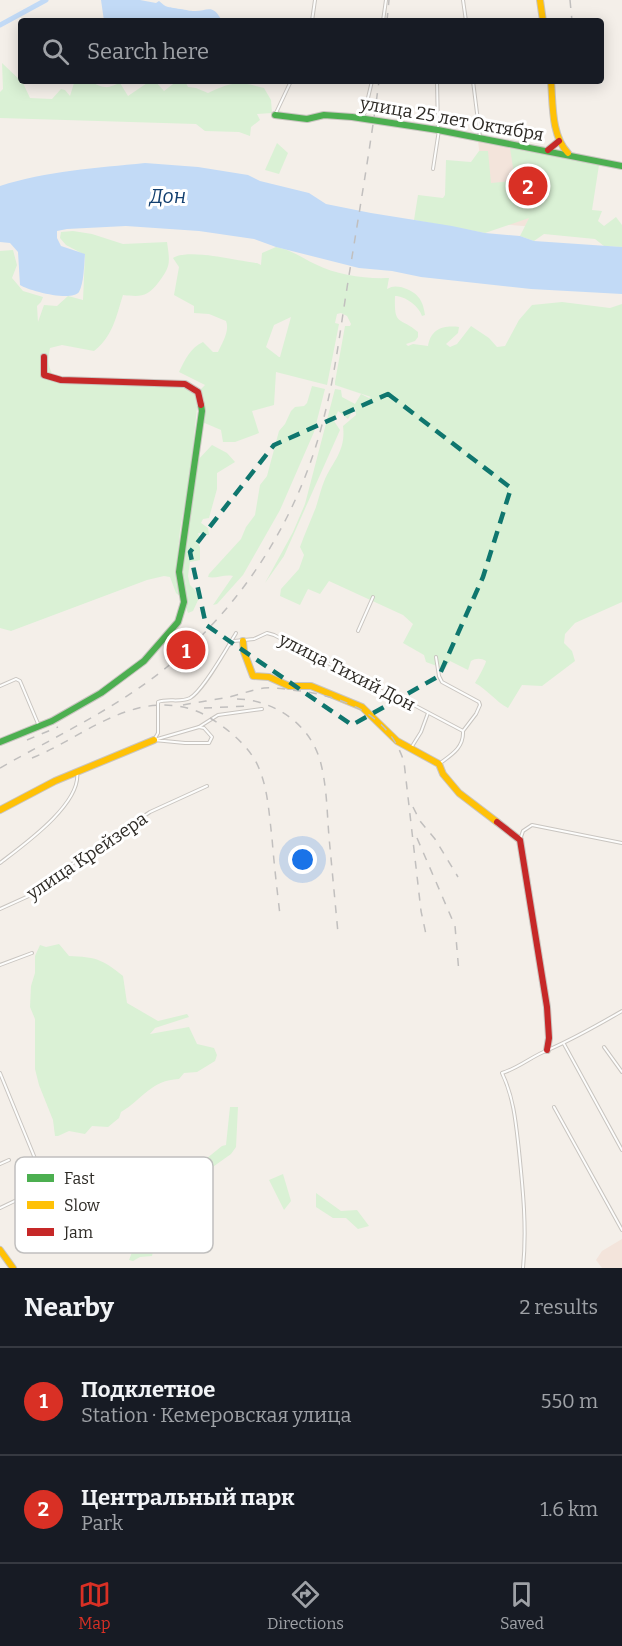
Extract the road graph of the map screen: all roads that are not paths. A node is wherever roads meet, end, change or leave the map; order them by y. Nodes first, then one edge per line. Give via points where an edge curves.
1 (315, 0) edge
2 (386, 0) edge
3 (463, 0) edge
4 (540, 0) edge
5 (312, 18) edge
6 (383, 18) edge
7 (466, 18) edge
8 (543, 18) edge
9 (290, 84) edge
10 (371, 84) edge
11 (437, 84) edge
12 (473, 84) edge
13 (551, 84) edge
14 (275, 115) joint
15 (363, 119) junction
16 (438, 130) junction
17 (480, 137) junction
18 (559, 141) junction
19 (547, 151) junction
20 (572, 155) junction
21 (622, 166) edge
22 (433, 169) dead end
23 (44, 357) dead end
24 (373, 597) dead end
25 (358, 631) dead end
26 (236, 633) dead end
27 (243, 641) junction
28 (229, 645) junction
29 (436, 657) dead end
30 (0, 686) edge
31 (262, 709) dead end
32 (428, 713) junction
33 (39, 726) junction
34 (199, 727) junction
35 (463, 731) junction
36 (154, 740) junction
37 (0, 742) edge
38 (411, 748) junction
39 (439, 764) junction
40 (77, 772) junction
41 (207, 786) dead end
42 (0, 810) edge
43 (520, 840) junction
44 (622, 843) edge
45 (0, 863) edge
46 (0, 909) edge
47 (32, 953) dead end
48 (0, 965) edge
49 (622, 1011) edge
50 (564, 1044) junction
51 (604, 1047) dead end
52 (546, 1050) junction
53 (622, 1071) edge
54 (0, 1073) edge
55 (554, 1107) dead end
56 (622, 1150) edge
57 (34, 1157) edge
58 (9, 1160) dead end
59 (0, 1164) edge
60 (15, 1201) edge
61 (0, 1208) edge
62 (622, 1230) edge
63 (1, 1253) edge
64 (13, 1268) edge
65 (523, 1268) edge

1 - 5 street
2 - 6 street
3 - 7 street
4 - 8 street
9 - 14 street
10 - 15 street
11 - 16 street
12 - 17 street
13 - 18 street
14 - 15 street, улица 25 лет Октября
15 - 16 street, улица 25 лет Октября
16 - 17 street, улица 25 лет Октября
16 - 22 street
17 - 19 street, улица 25 лет Октября
18 - 19 street
18 - 20 street via 564,152
19 - 20 street, улица 25 лет Октября
20 - 21 street, улица 25 лет Октября
23 - 33 street via 44,375 61,380 184,384 198,392 202,411 179,572 184,602 178,622 144,661 101,693
24 - 25 street
26 - 28 street
27 - 28 street, улица Тихий Дон
27 - 32 street, улица Тихий Дон via 267,633 274,635
27 - 38 street via 254,676 269,677 290,686 311,686 347,699
28 - 36 street via 191,698 158,702 158,733
29 - 35 street via 442,682 479,702 476,714
30 - 33 street via 20,681
31 - 34 street via 224,714
32 - 35 street, улица Тихий Дон
32 - 38 street
33 - 37 street
34 - 36 street
34 - 36 street via 212,737 209,743
35 - 39 street via 461,745
36 - 40 street
38 - 39 street
39 - 43 street via 459,793
40 - 42 street
40 - 45 street via 77,784 58,812
41 - 46 street, улица Крейзера via 145,816 66,868 42,890
43 - 44 street via 523,831 532,825
43 - 52 street via 548,1018
47 - 48 street
49 - 50 street
50 - 52 street
50 - 56 street
51 - 53 street
52 - 65 street via 502,1073 512,1099 522,1175
54 - 57 street
55 - 62 street
58 - 59 street
60 - 61 street
63 - 64 street

